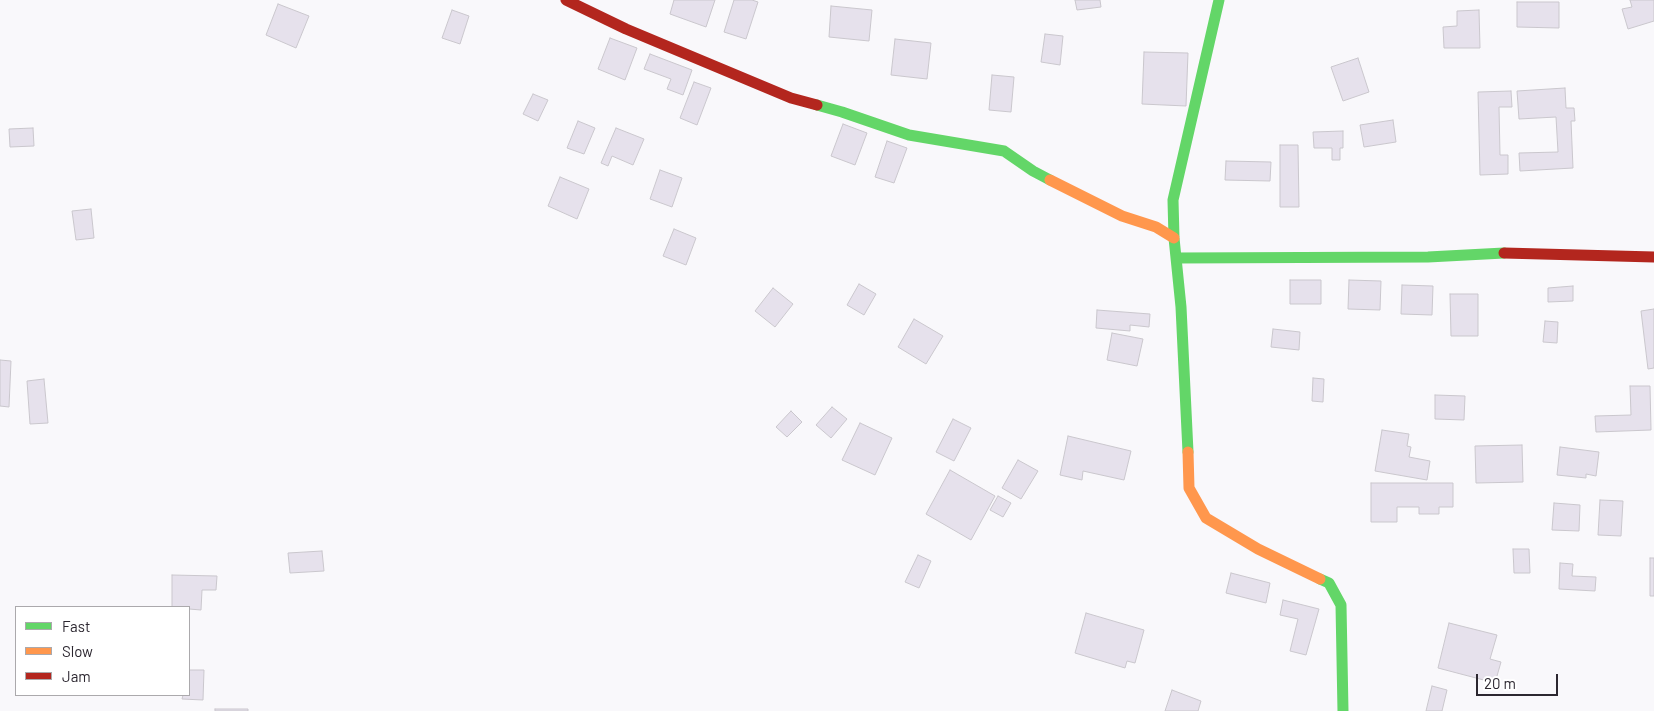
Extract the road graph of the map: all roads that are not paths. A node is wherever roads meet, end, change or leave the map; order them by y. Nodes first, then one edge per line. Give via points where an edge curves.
1 (566, 0) edge
2 (1219, 0) edge
3 (1174, 238) junction
4 (1654, 256) edge
5 (1176, 258) junction
6 (1343, 711) edge

1 - 3 street via 626,29 791,98 909,135 1004,151 1088,200 1156,227
2 - 3 street via 1173,200
3 - 5 street
4 - 5 street via 1505,253 1428,257
5 - 6 street via 1188,423 1189,488 1206,518 1258,549 1329,583 1341,605

